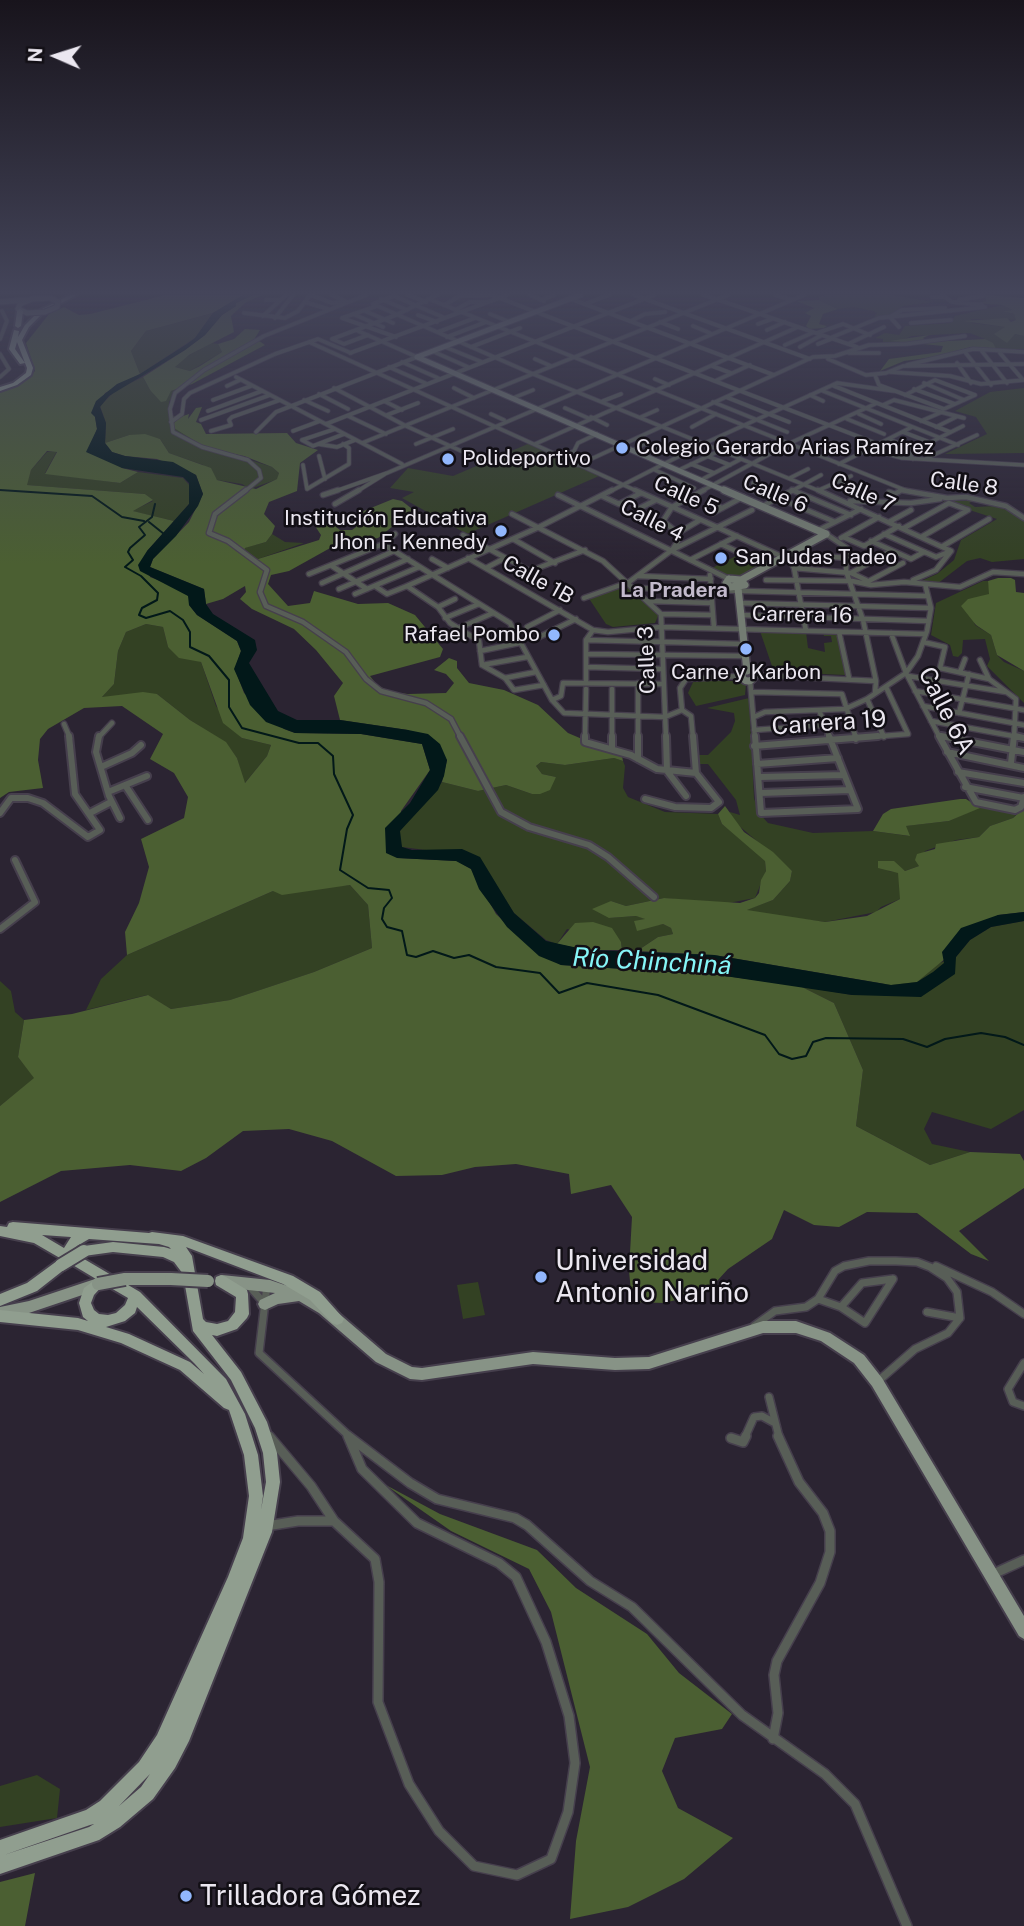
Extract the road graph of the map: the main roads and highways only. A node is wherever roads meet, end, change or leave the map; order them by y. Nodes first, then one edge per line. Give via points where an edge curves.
1 (482, 385) edge
2 (741, 580) junction
3 (738, 590) junction
4 (753, 677) road end
5 (0, 1228) edge
6 (94, 1233) junction
7 (152, 1237) junction
8 (73, 1259) junction
9 (190, 1273) junction
10 (215, 1281) junction
11 (98, 1284) junction
12 (135, 1296) junction
13 (303, 1297) junction
14 (0, 1300) edge
15 (44, 1301) junction
16 (265, 1304) road end
17 (0, 1306) edge
18 (0, 1314) edge
19 (194, 1316) junction
20 (337, 1319) junction
21 (238, 1414) junction
22 (1024, 1631) edge
23 (0, 1848) edge
24 (0, 1865) edge

1 - 2 main road, Calle 6 via 827,534
2 - 3 main road via 745,585
2 - 3 main road via 729,579 727,585
3 - 4 main road via 744,673
5 - 6 highway
5 - 8 highway via 37,1238
6 - 7 highway
6 - 8 highway via 73,1242
7 - 9 highway via 181,1249
7 - 20 highway via 196,1245 288,1279 315,1296
8 - 9 highway via 114,1247 164,1252 178,1258
8 - 12 highway
8 - 14 highway via 32,1287
9 - 19 highway
10 - 11 main road, bridge via 125,1279
10 - 13 main road via 267,1285
10 - 19 highway via 242,1294 244,1307 238,1320 225,1328 209,1329
11 - 12 highway via 85,1303 96,1320 120,1317
11 - 15 main road
12 - 21 highway via 221,1383
13 - 16 main road via 277,1298
13 - 20 main road
15 - 17 main road
15 - 18 main road
18 - 21 highway via 78,1324 135,1342 196,1374
19 - 24 highway via 202,1335 236,1377 262,1427 274,1482 266,1526 191,1716 151,1787 126,1812 93,1834
20 - 22 main road via 390,1364 422,1374 533,1358 649,1363 750,1329 796,1327 825,1337 859,1359 877,1382
21 - 23 highway via 255,1481 250,1538 163,1741 134,1780 97,1813

